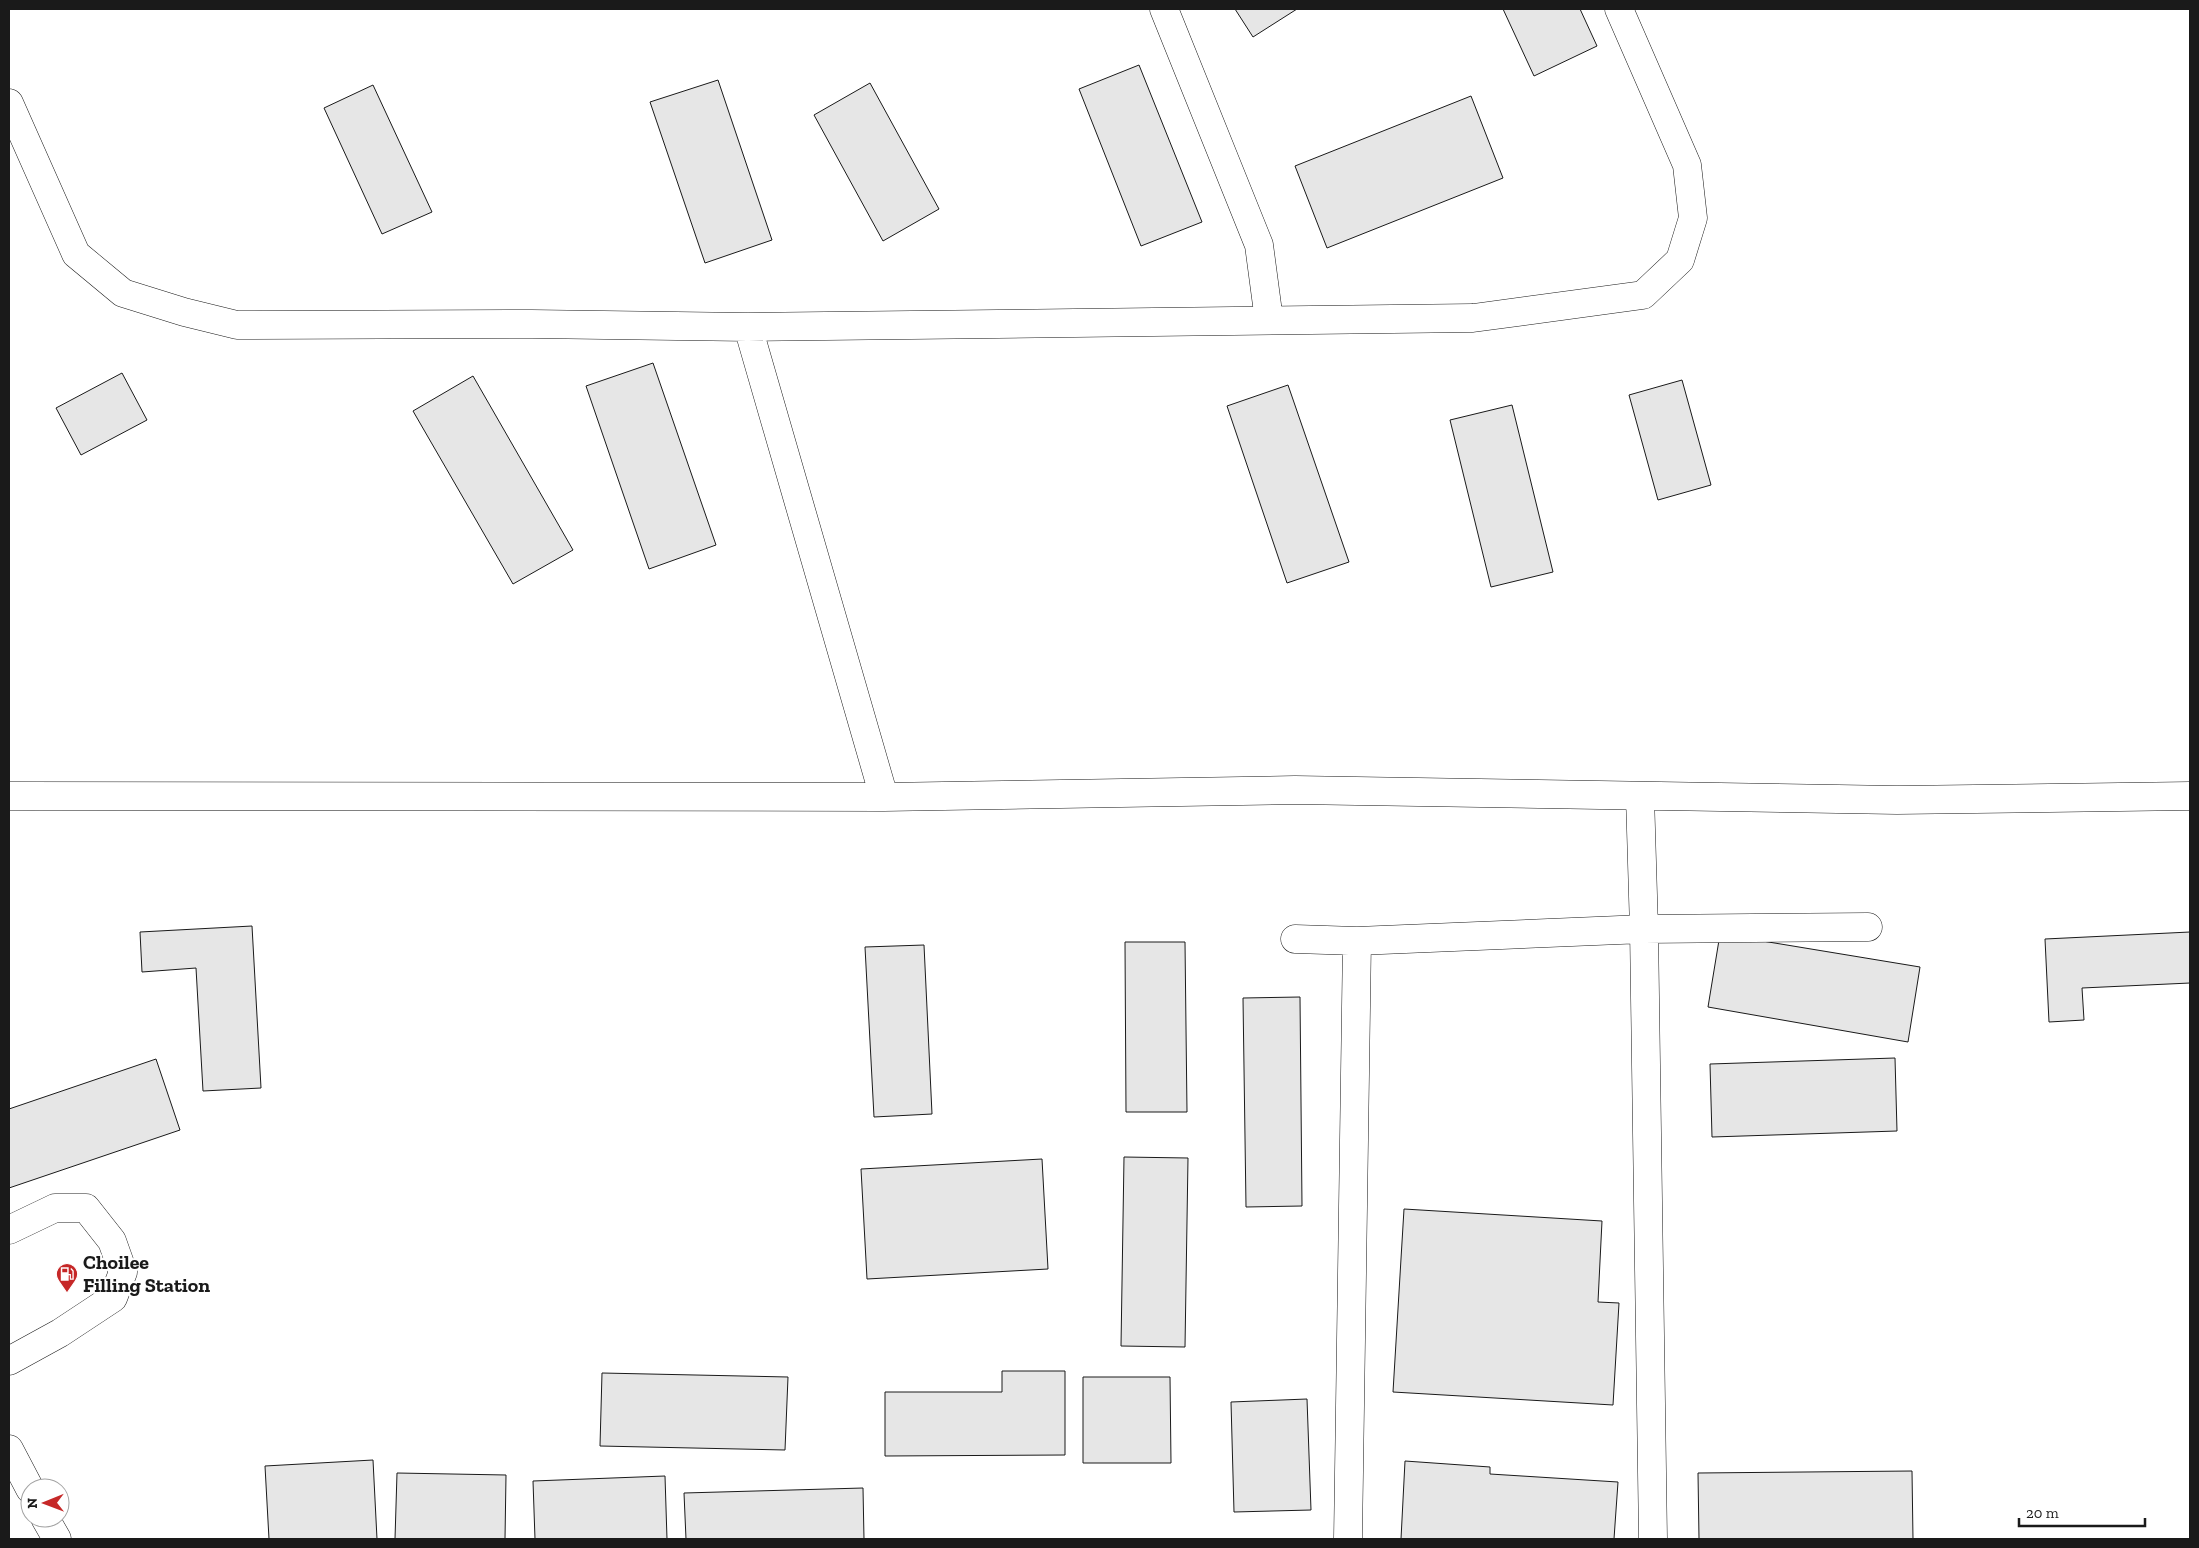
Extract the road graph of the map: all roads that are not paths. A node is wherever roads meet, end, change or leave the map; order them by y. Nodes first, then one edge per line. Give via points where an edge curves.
1 (1164, 9) edge
2 (1619, 9) edge
3 (9, 103) edge
4 (1269, 320) junction
5 (748, 327) junction
6 (9, 796) edge
7 (1640, 796) junction
8 (2190, 796) edge
9 (884, 797) junction
10 (1868, 927) dead end
11 (1644, 929) junction
12 (1294, 939) dead end
13 (1356, 941) junction
14 (9, 1230) edge
15 (9, 1361) edge
16 (9, 1449) edge
17 (24, 1478) edge
18 (51, 1528) edge
19 (57, 1539) edge
20 (1348, 1539) edge
21 (1654, 1539) edge

1 - 4 street via 1259,246
2 - 4 street via 1687,165 1693,218 1680,260 1643,295 1473,318
3 - 5 street via 76,254 123,293 184,312 237,325
4 - 5 street
5 - 9 street
6 - 9 street
7 - 8 street via 1906,800
7 - 9 street via 1295,790
7 - 11 street
10 - 11 street
11 - 13 street
11 - 21 street
12 - 13 street
13 - 20 street
14 - 15 street via 55,1208 86,1208 112,1241 123,1272 113,1298
16 - 17 street
18 - 19 street

